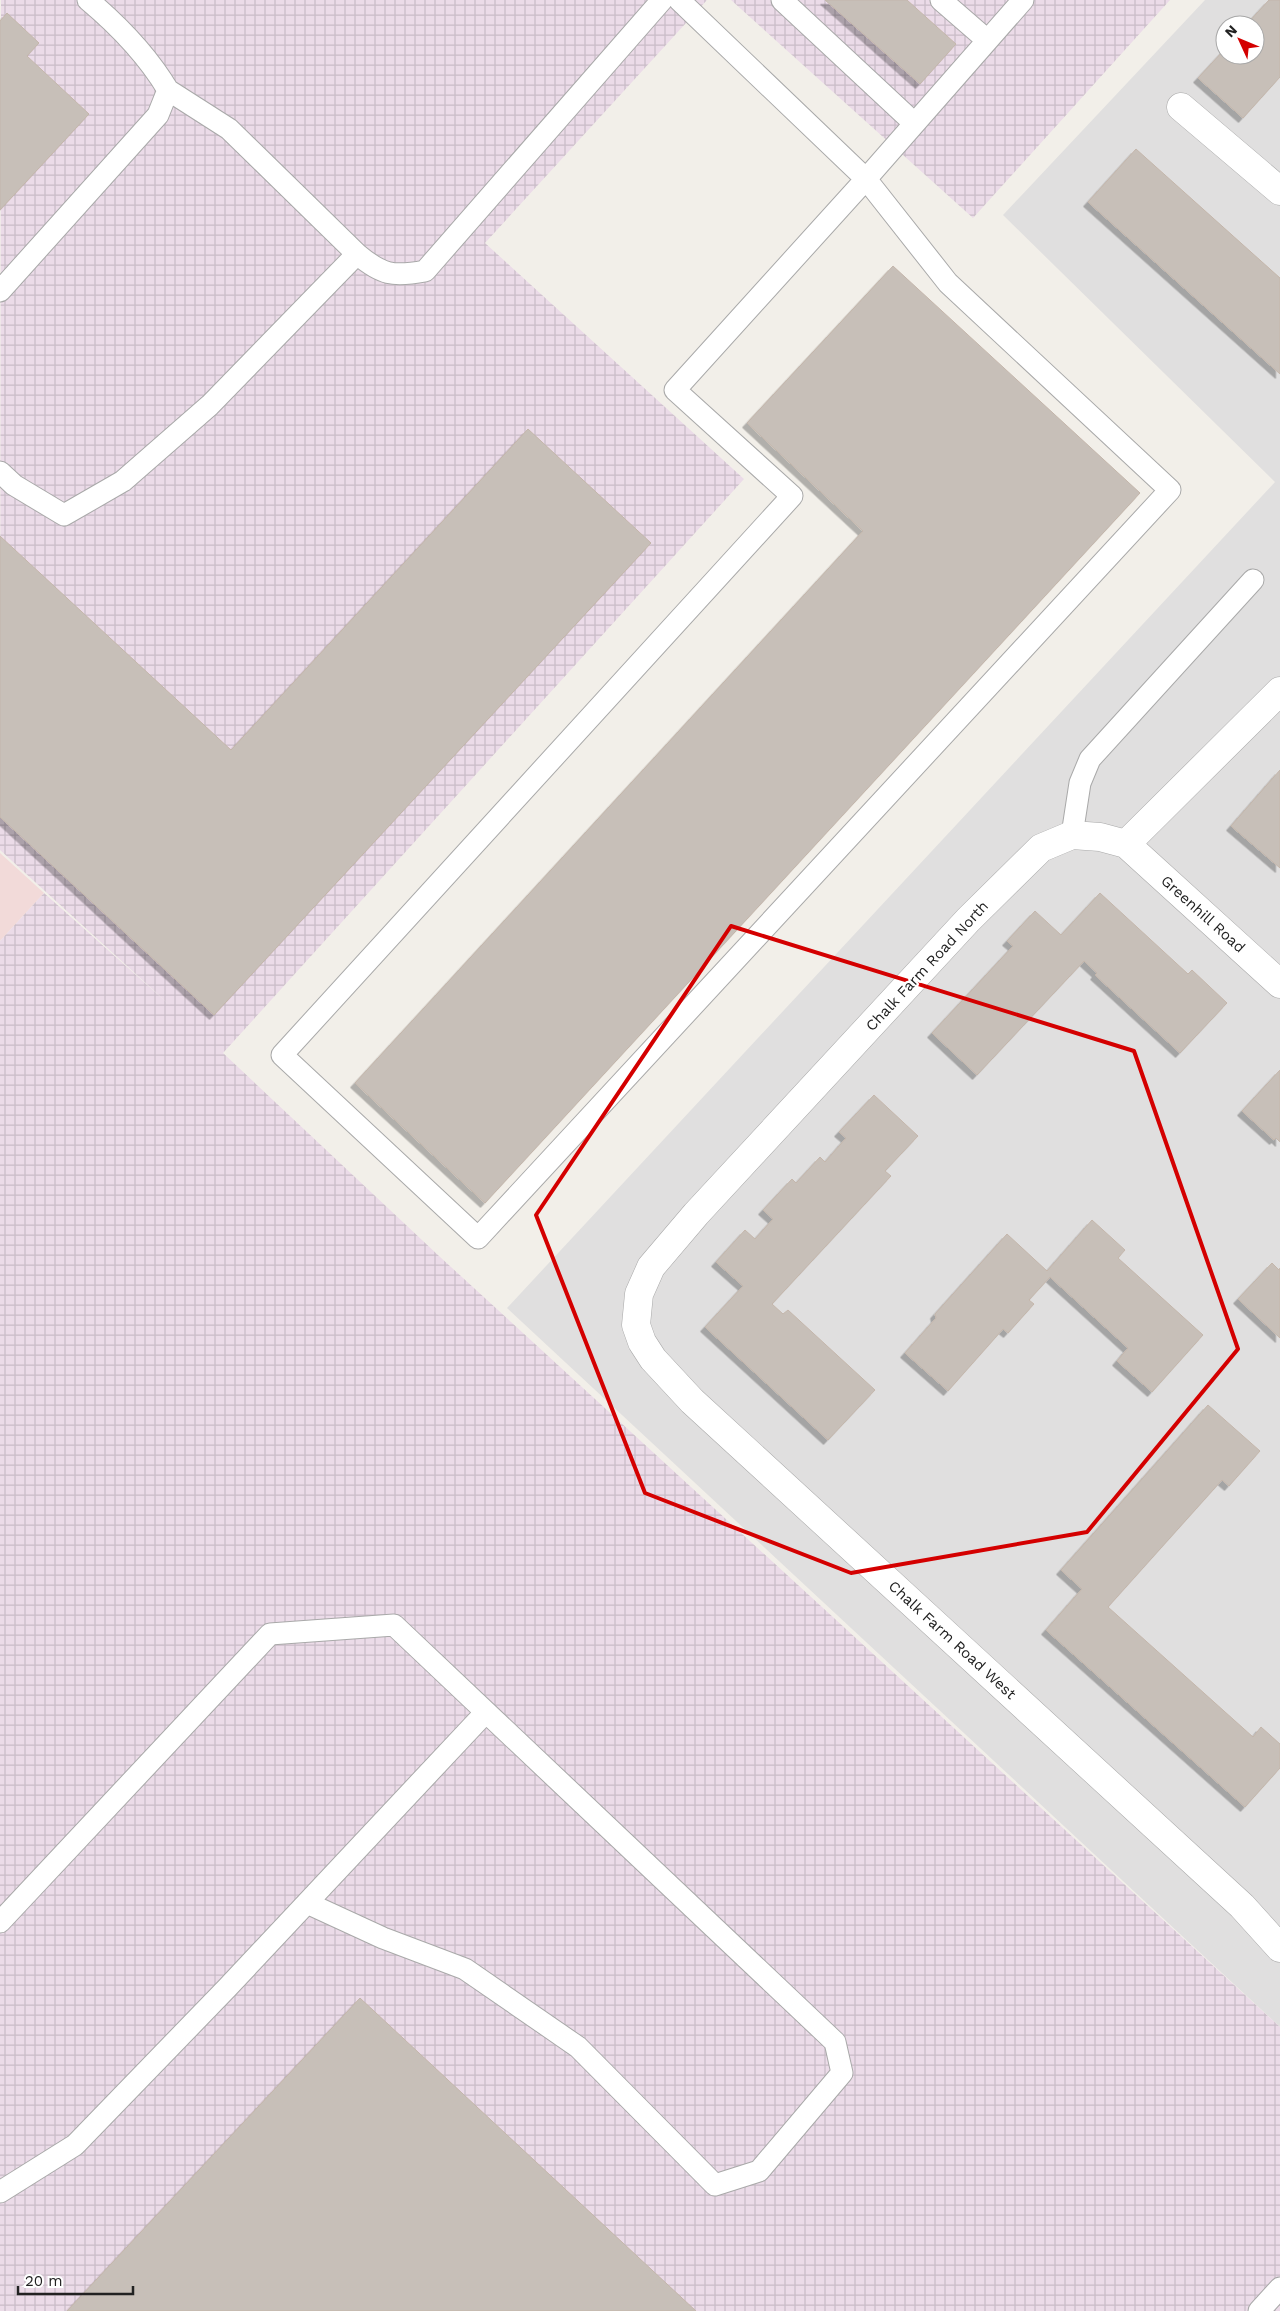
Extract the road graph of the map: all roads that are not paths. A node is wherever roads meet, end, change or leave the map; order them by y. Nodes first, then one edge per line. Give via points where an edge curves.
1 (88, 0) edge
2 (662, 0) edge
3 (680, 0) edge
4 (782, 0) edge
5 (941, 0) edge
6 (1022, 0) edge
7 (987, 40) junction
8 (168, 90) junction
9 (1181, 107) dead end
10 (914, 123) junction
11 (866, 179) junction
12 (1280, 191) edge
13 (357, 254) junction
14 (0, 291) edge
15 (0, 472) edge
16 (1253, 580) dead end
17 (1280, 691) edge
18 (1072, 836) junction
19 (1126, 844) junction
20 (1280, 984) edge
21 (636, 1325) joint
22 (486, 1712) junction
23 (307, 1903) junction
24 (0, 1922) edge
25 (1280, 1948) edge
26 (0, 2192) edge
27 (1280, 2288) edge
28 (1259, 2311) edge

1 - 8 lane via 152,64
2 - 13 lane via 425,272 401,275 375,269
3 - 11 lane
4 - 10 lane
5 - 7 lane
6 - 7 lane
7 - 10 lane
8 - 13 lane via 229,129
8 - 14 lane via 158,114
9 - 12 street
10 - 11 lane
11 - 11 lane via 948,283 1170,490 478,1238 282,1055 792,496 675,390
13 - 15 lane via 210,405 124,481 64,515 14,485
16 - 18 lane via 1090,759 1080,783
17 - 19 street
18 - 19 street, Chalk Farm Road North via 1100,837
18 - 21 street, Chalk Farm Road North via 1041,848 968,920 696,1214 651,1267 639,1294
19 - 20 street, Greenhill Road
21 - 25 street, Chalk Farm Road West via 653,1359 692,1402 1242,1906
22 - 23 lane
22 - 23 lane via 835,2042 842,2073 759,2170 715,2185 578,2047 465,1969 383,1938
22 - 24 lane via 394,1625 270,1634
23 - 26 lane via 75,2145
27 - 28 lane

